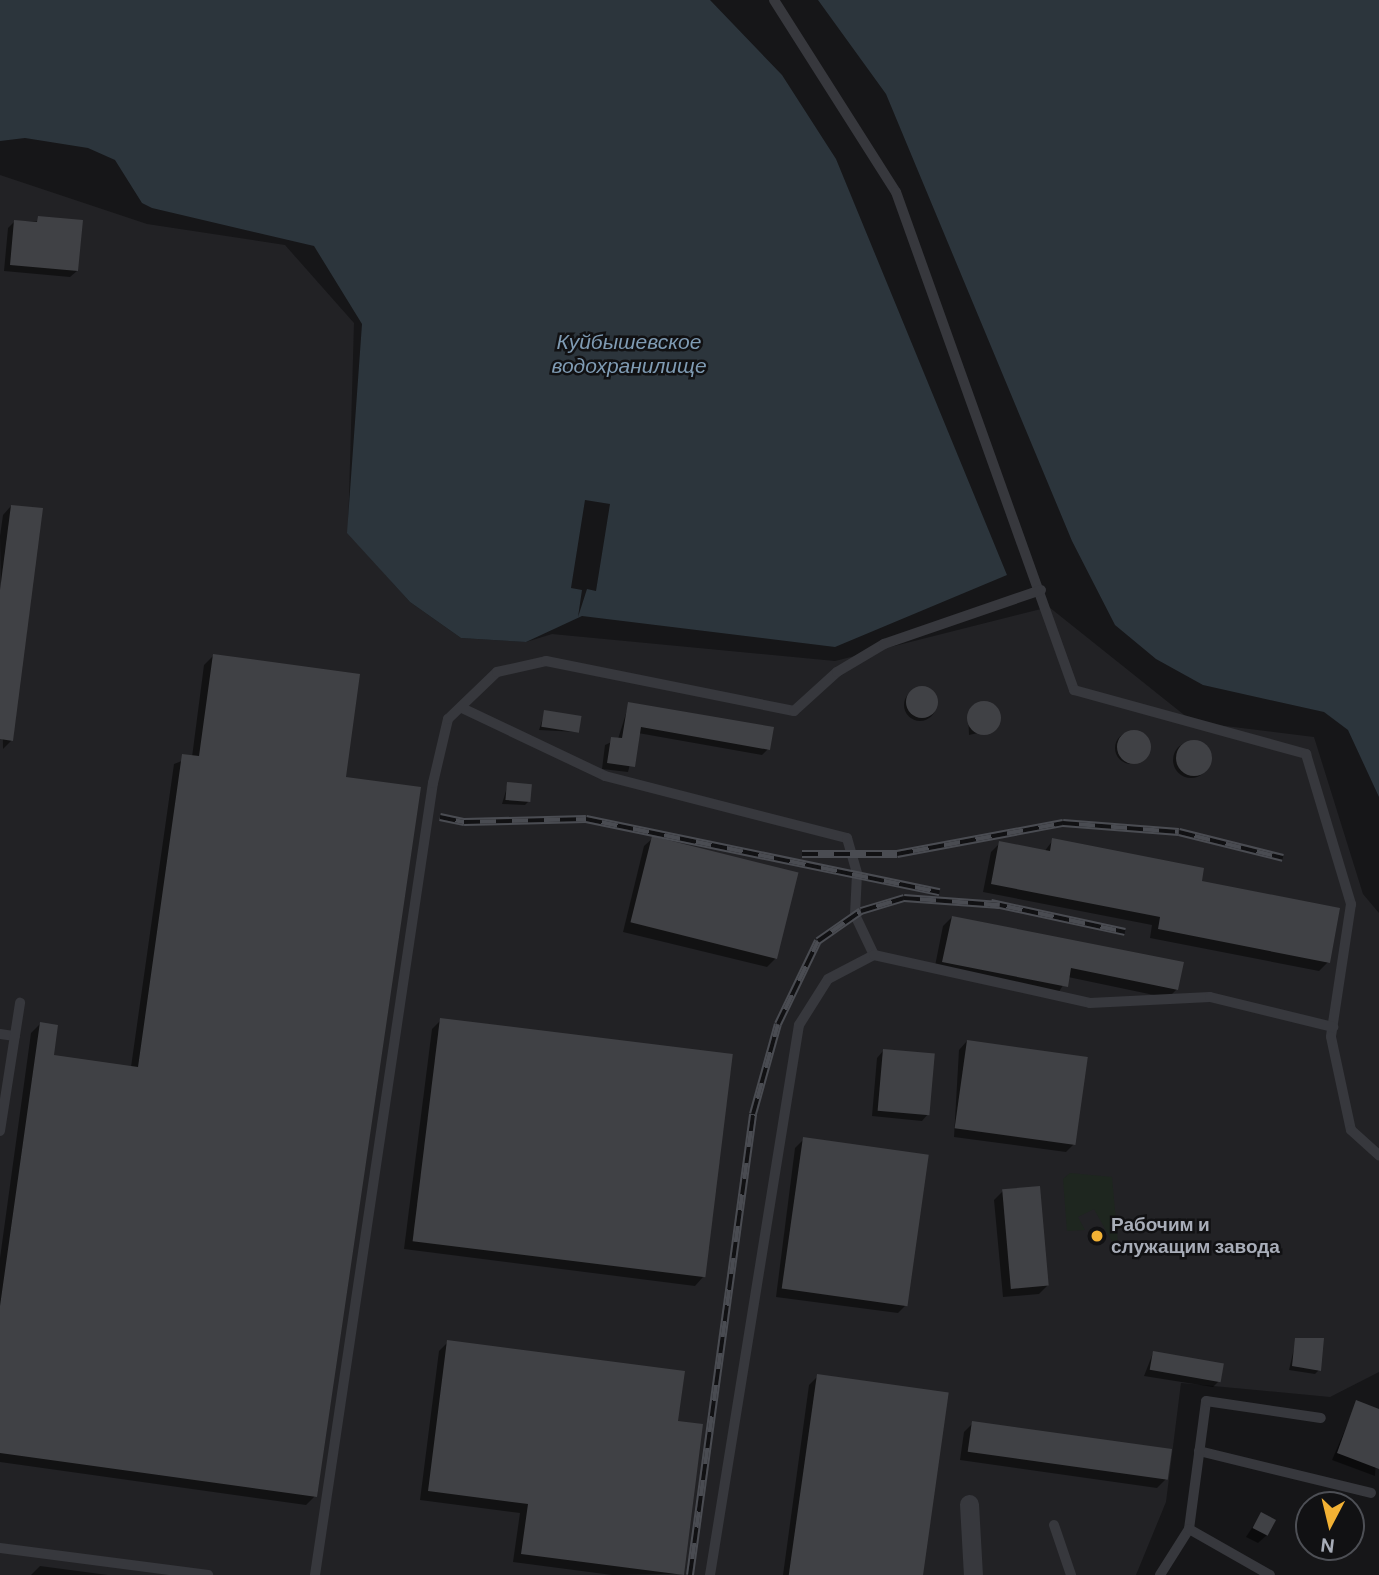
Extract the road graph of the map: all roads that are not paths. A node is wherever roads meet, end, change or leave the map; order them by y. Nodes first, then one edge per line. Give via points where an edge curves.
1 (774, 0) edge
2 (1041, 590) junction
3 (462, 708) junction
4 (874, 955) junction
5 (20, 1003) dead end
6 (1333, 1027) junction
7 (0, 1034) edge
8 (15, 1036) junction
9 (0, 1130) edge
10 (1379, 1155) edge
11 (1321, 1418) dead end
12 (1199, 1451) junction
13 (1371, 1493) dead end
14 (969, 1504) dead end
15 (1054, 1525) dead end
16 (1189, 1529) junction
17 (0, 1548) edge
18 (208, 1575) edge
19 (315, 1575) edge
20 (710, 1575) edge
21 (973, 1575) edge
22 (1071, 1575) edge
23 (1160, 1575) edge
24 (1270, 1575) edge

1 - 2 lane via 896,192
2 - 3 lane via 884,644 837,672 794,711 546,661 498,672
2 - 6 lane via 1074,690 1306,754 1351,904
3 - 4 lane via 605,776 847,838 858,874 855,915
3 - 19 lane via 449,719 433,783
4 - 6 lane via 1090,1003 1210,997
4 - 20 lane via 828,979 799,1025
5 - 8 lane
6 - 10 lane via 1351,1130
7 - 8 lane
8 - 9 lane
11 - 12 lane via 1206,1402
12 - 13 lane
12 - 16 lane
14 - 21 street
15 - 22 lane
16 - 23 lane
16 - 24 lane
17 - 18 lane

